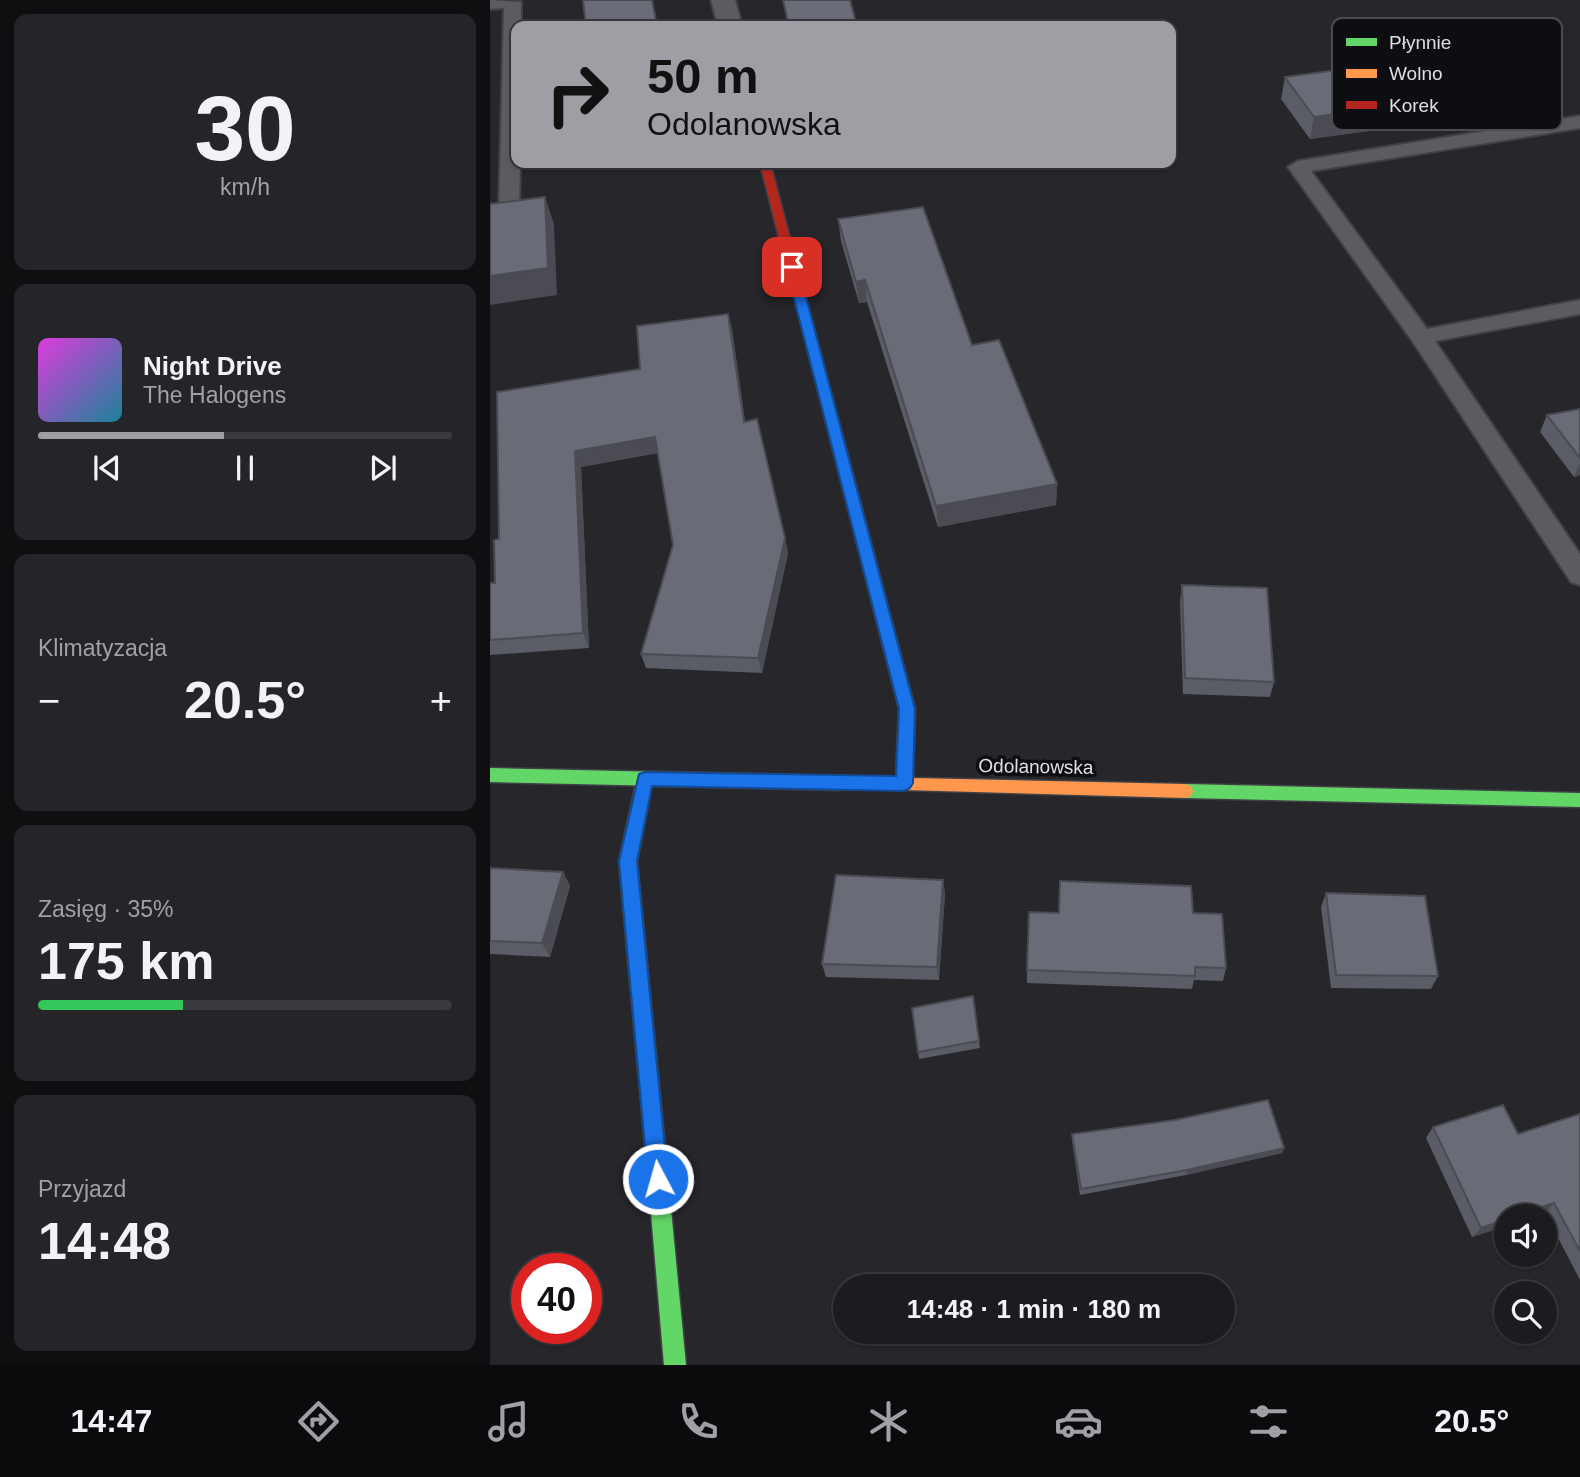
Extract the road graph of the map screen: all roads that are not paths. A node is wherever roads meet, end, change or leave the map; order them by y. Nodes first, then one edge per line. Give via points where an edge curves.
1 (723, 0) edge
2 (490, 4) edge
3 (513, 21) edge
4 (729, 21) edge
5 (511, 106) edge
6 (1580, 122) edge
7 (1562, 125) edge
8 (1530, 130) edge
9 (766, 168) edge
10 (490, 214) edge
11 (1580, 307) edge
12 (1421, 337) junction
13 (1580, 575) edge
14 (490, 775) edge
15 (645, 779) junction
16 (904, 783) junction
17 (1580, 800) edge
18 (675, 1365) edge

1 - 4 street
2 - 3 lane via 513,2
5 - 10 lane via 509,211
6 - 7 lane
8 - 12 lane via 1298,167
9 - 16 street via 907,709
11 - 12 lane
12 - 13 lane
14 - 15 street, Odolanowska
15 - 16 street, Odolanowska
15 - 18 street via 628,861
16 - 17 street, Odolanowska

